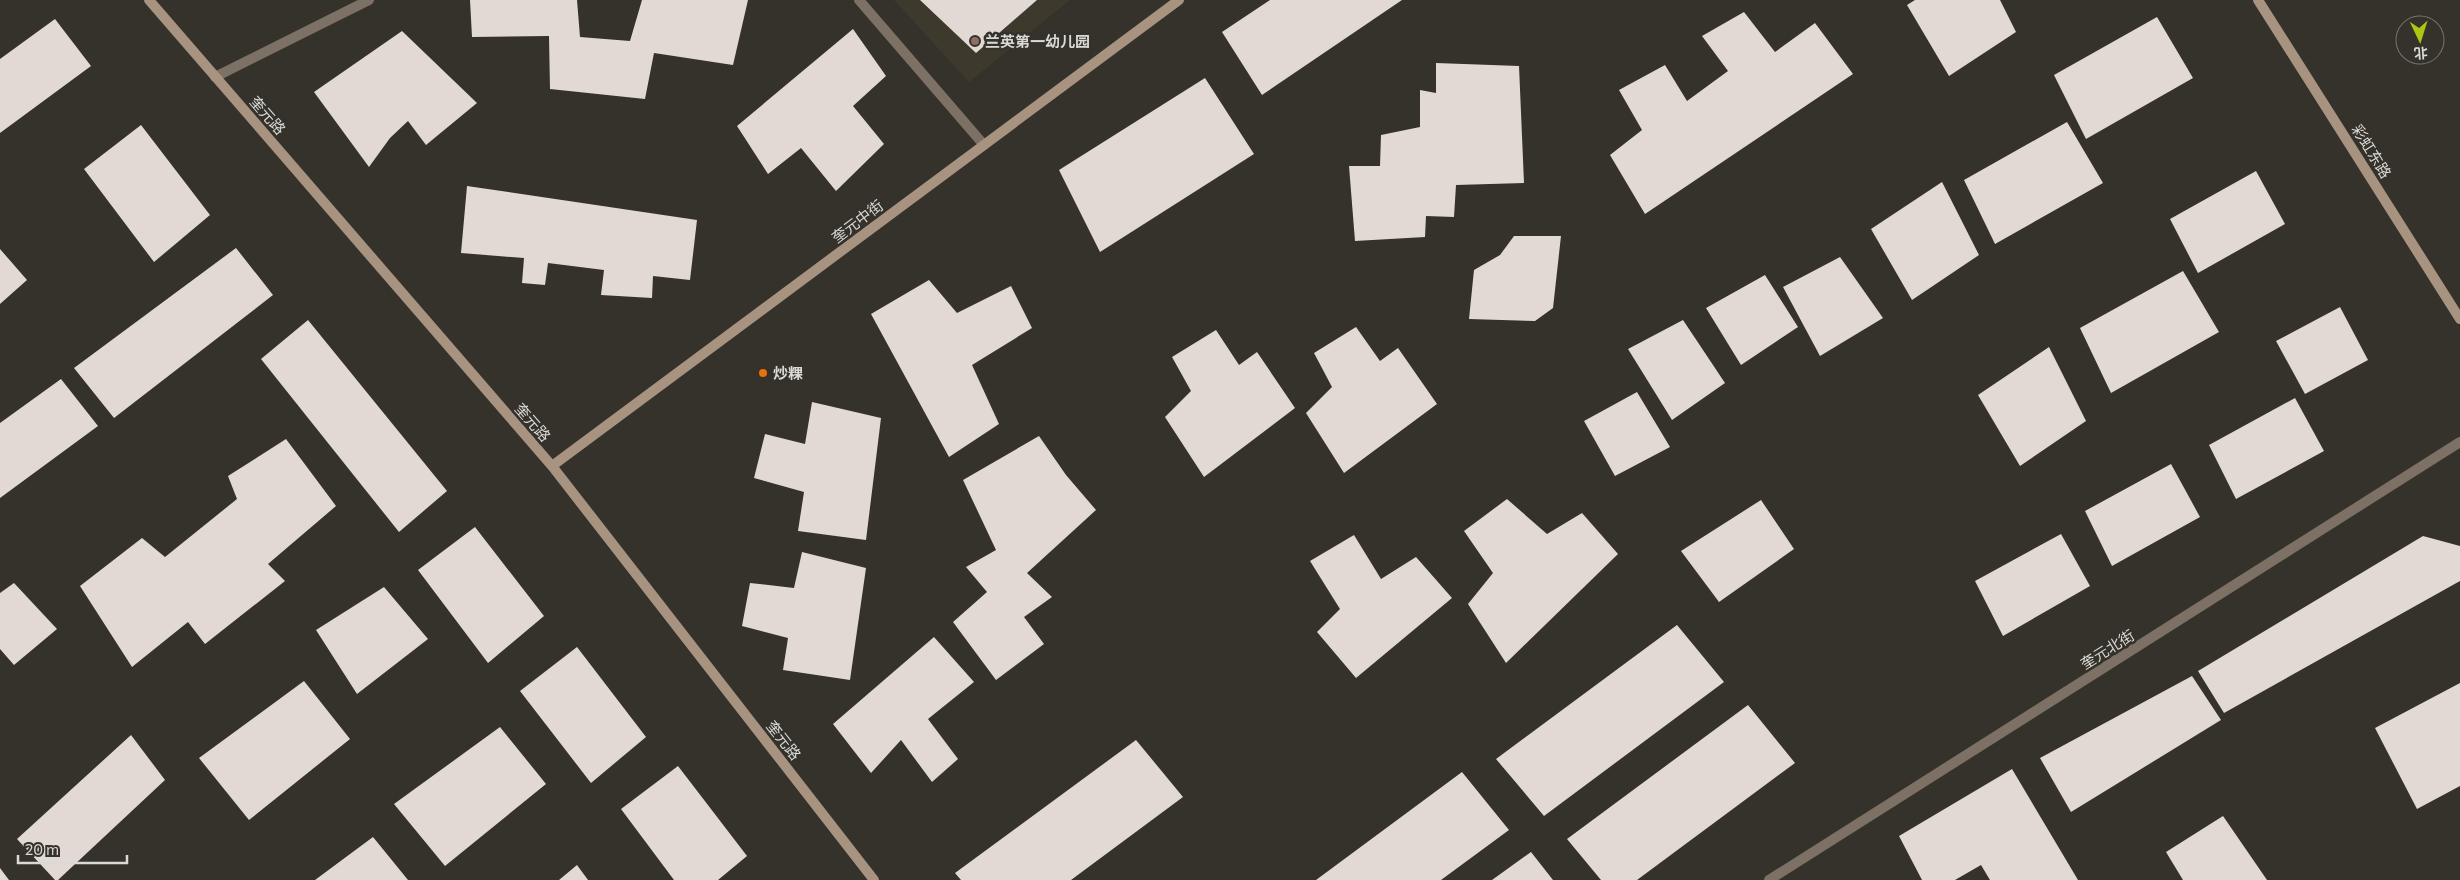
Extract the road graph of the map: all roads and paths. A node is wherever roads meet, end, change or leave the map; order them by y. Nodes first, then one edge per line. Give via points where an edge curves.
1 (148, 0) edge
2 (369, 0) edge
3 (859, 0) edge
4 (1180, 0) edge
5 (2258, 0) edge
6 (216, 78) junction
7 (984, 145) junction
8 (2460, 319) edge
9 (2460, 442) edge
10 (552, 466) junction
11 (874, 880) edge
12 (1769, 880) edge

1 - 6 street, 奎元路
2 - 6 street
3 - 7 street
4 - 7 street, 奎元中街
5 - 8 street, 彩虹东路
6 - 10 street, 奎元路
7 - 10 street, 奎元中街
9 - 12 street, 奎元北街
10 - 11 street, 奎元路

